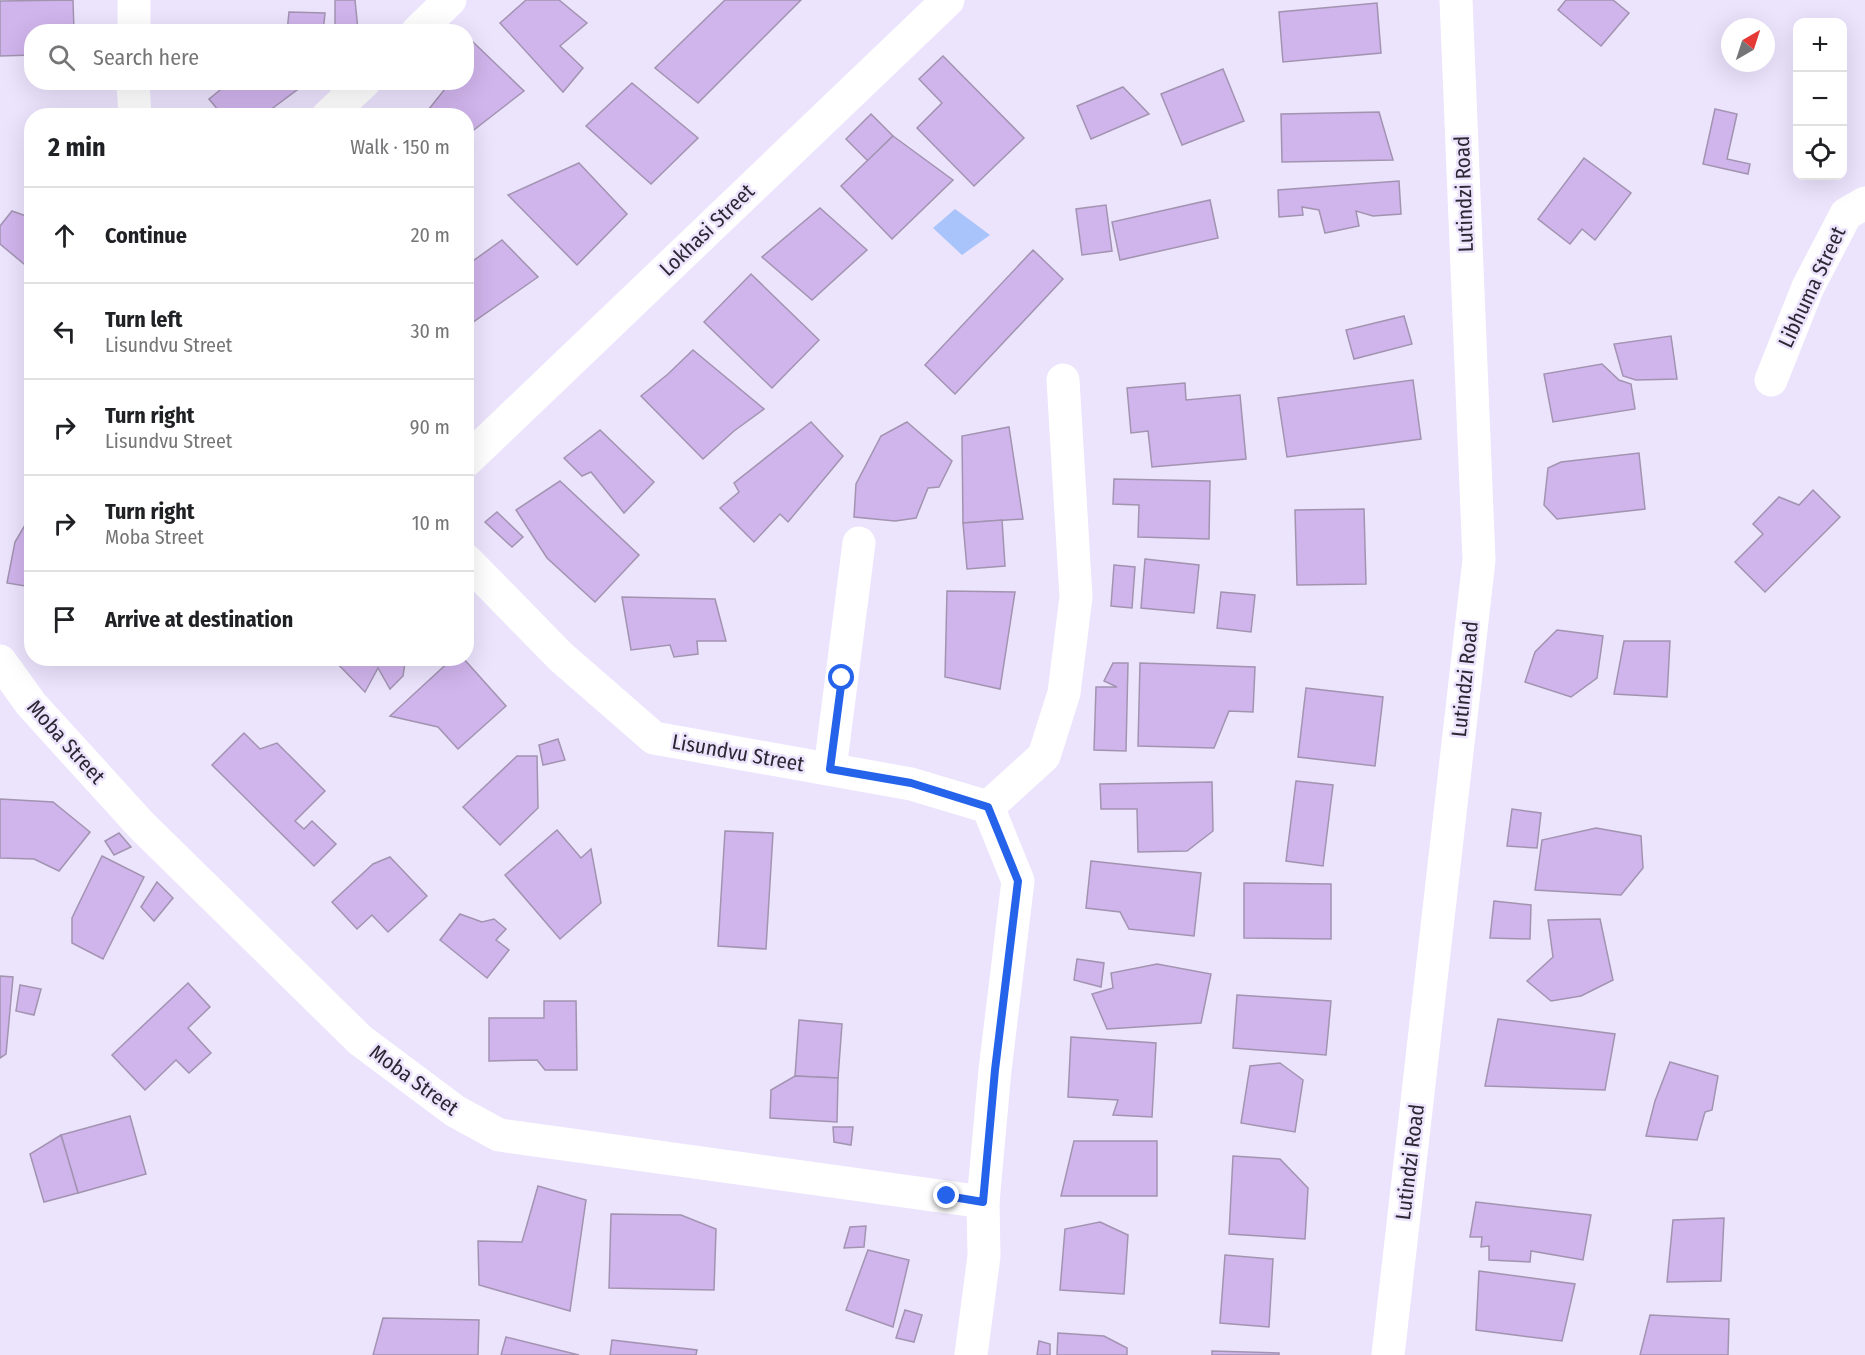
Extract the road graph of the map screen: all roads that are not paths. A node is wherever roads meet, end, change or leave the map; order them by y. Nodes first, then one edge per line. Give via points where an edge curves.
1 (134, 0) edge
2 (450, 0) edge
3 (948, 0) edge
4 (1456, 0) edge
5 (134, 24) edge
6 (425, 24) edge
7 (133, 90) edge
8 (356, 90) edge
9 (135, 108) edge
10 (336, 108) edge
11 (1865, 203) edge
12 (1771, 380) dead end
13 (1063, 381) dead end
14 (474, 453) edge
15 (859, 543) dead end
16 (474, 568) edge
17 (0, 661) edge
18 (830, 769) junction
19 (988, 807) junction
20 (983, 1202) junction
21 (971, 1355) edge
22 (1388, 1355) edge

1 - 5 street
2 - 6 street
3 - 14 street, Lokhasi Street
4 - 22 street, Lutindzi Road via 1479,560
7 - 9 street
8 - 10 street
11 - 12 street, Libhuma Street via 1846,214 1808,287
13 - 19 street via 1076,597 1064,693 1044,756
15 - 18 street
16 - 18 street, Lisundvu Street via 561,657 654,738
17 - 20 street, Moba Street via 31,704 141,825 296,978 360,1040 464,1116 499,1135
18 - 19 street, Lisundvu Street via 911,783
19 - 20 street via 1018,881
20 - 21 street via 984,1256

